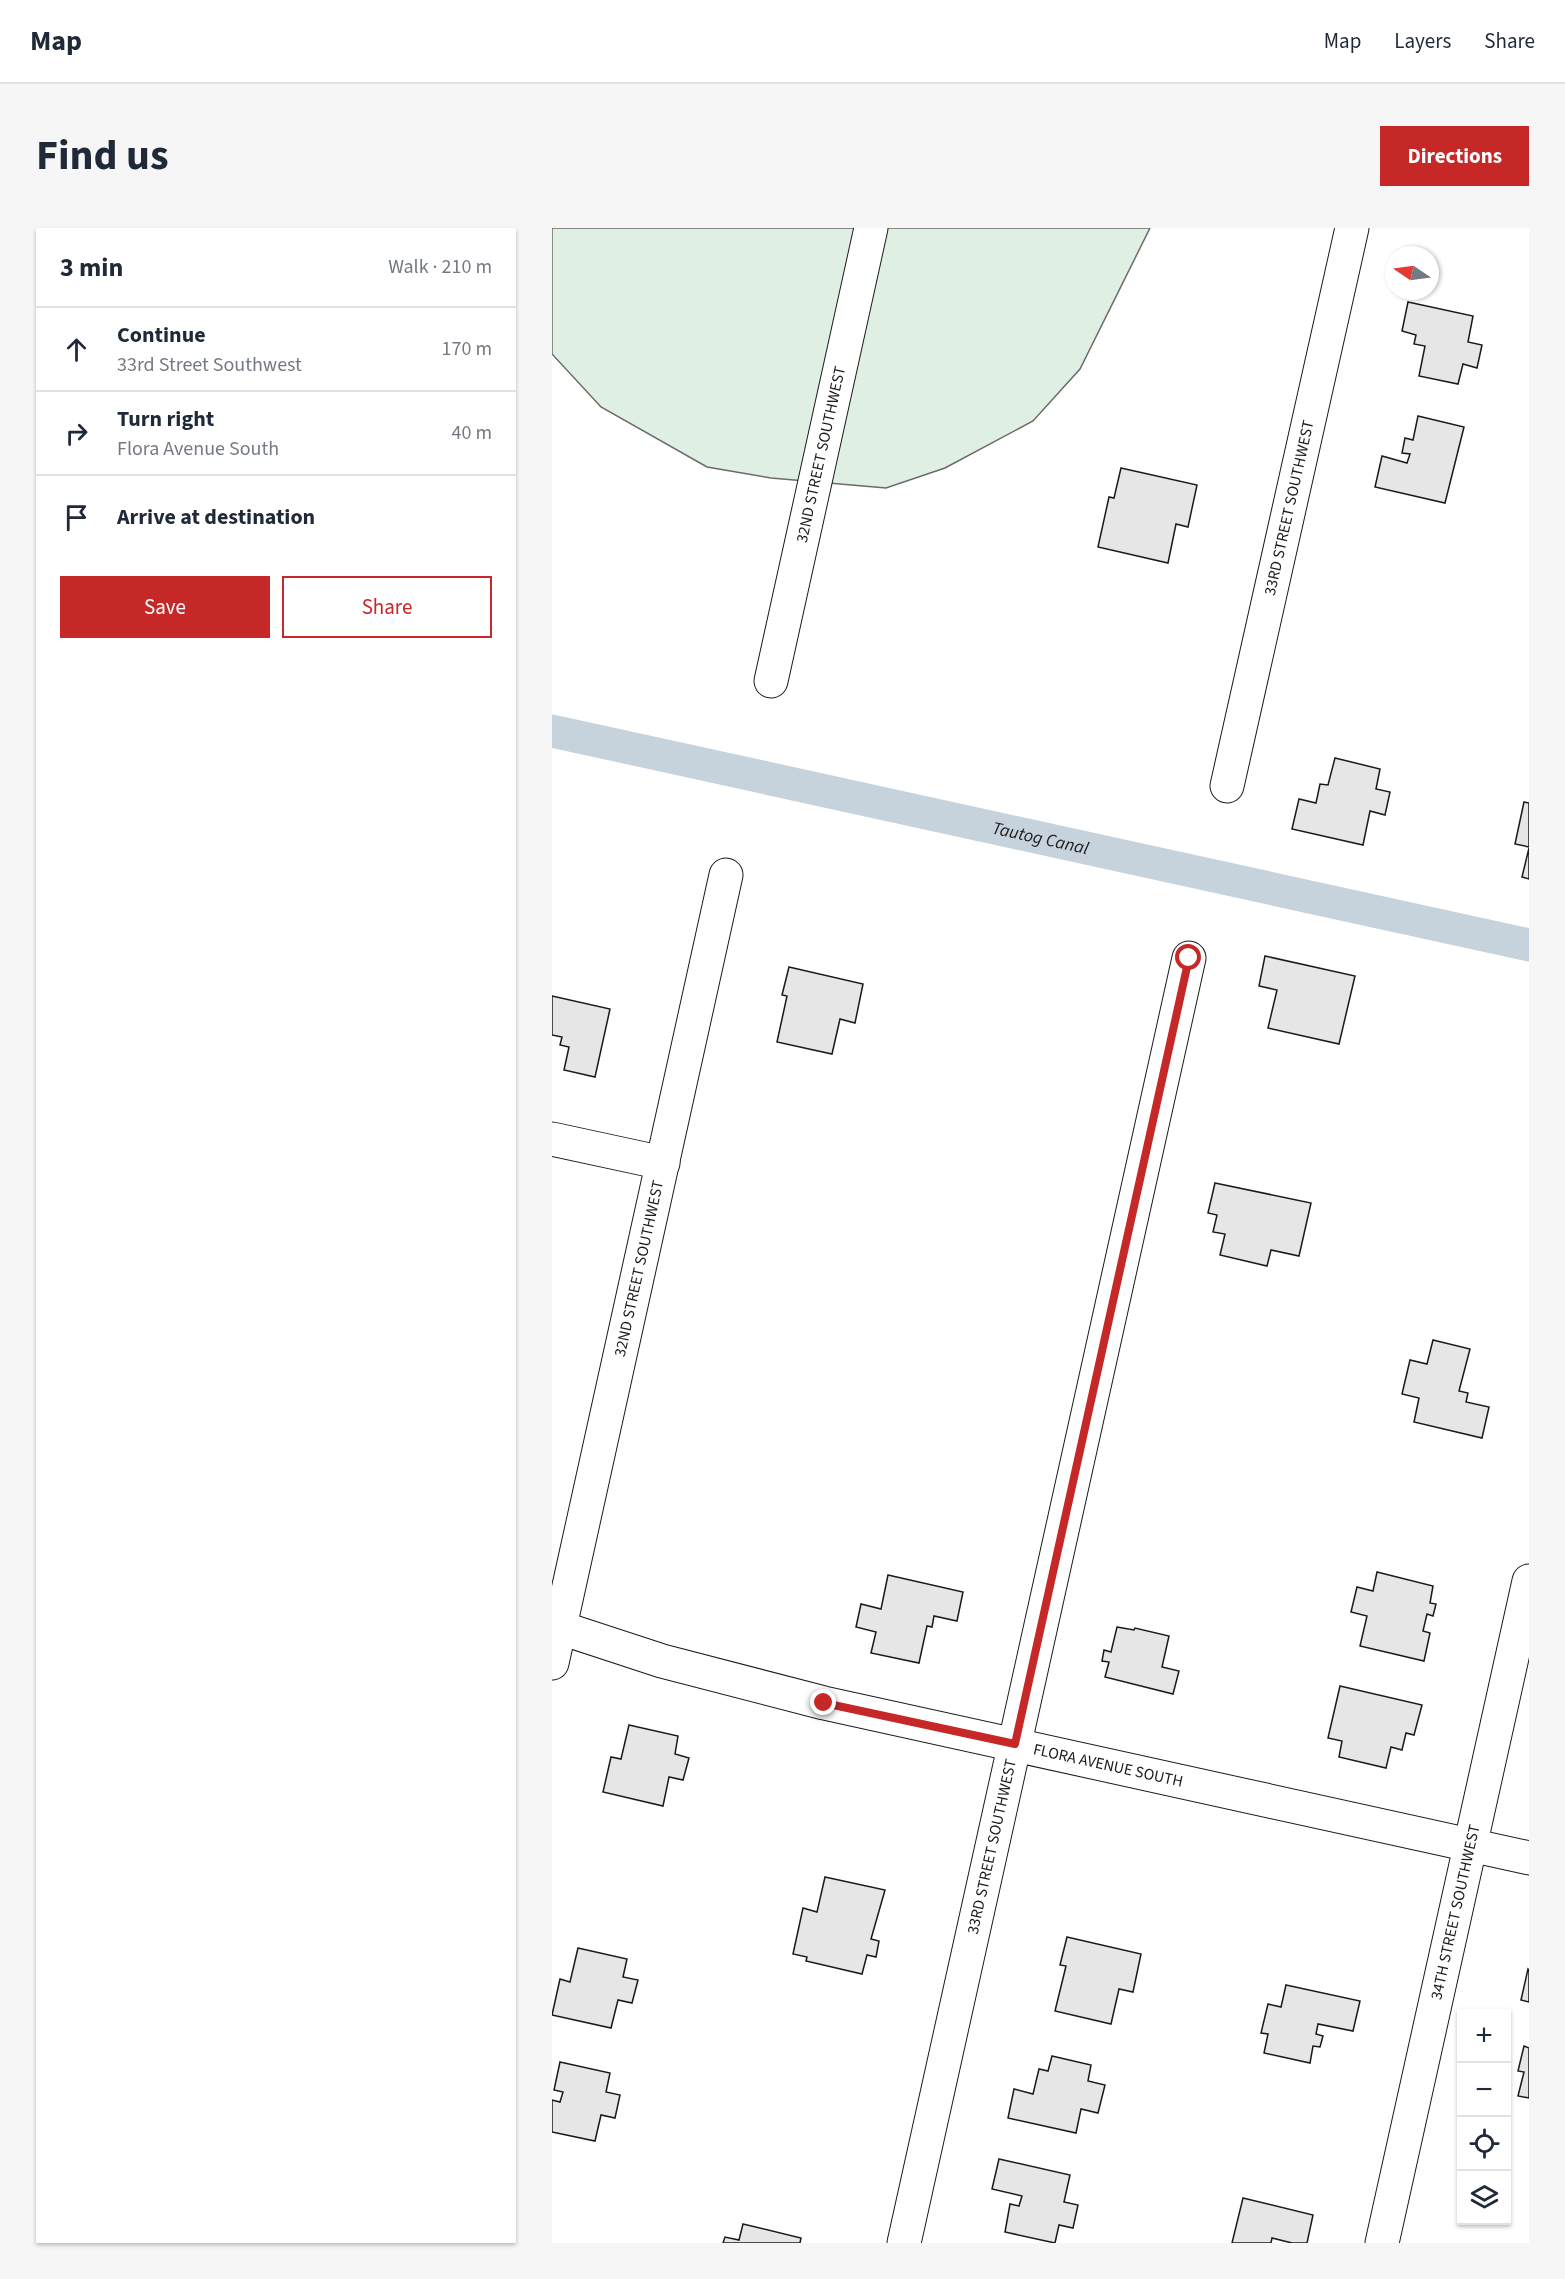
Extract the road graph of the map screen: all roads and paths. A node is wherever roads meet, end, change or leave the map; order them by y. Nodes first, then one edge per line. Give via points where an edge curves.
1 (871, 228) edge
2 (1352, 228) edge
3 (771, 681) dead end
4 (1227, 786) dead end
5 (726, 875) dead end
6 (1189, 958) dead end
7 (552, 1138) edge
8 (663, 1162) junction
9 (1529, 1581) edge
10 (556, 1626) edge
11 (552, 1663) edge
12 (1015, 1744) junction
13 (1471, 1845) junction
14 (1529, 1858) edge
15 (904, 2243) edge
16 (1382, 2243) edge

1 - 3 street, 32ND STREET SOUTHWEST
2 - 4 street, 33RD STREET SOUTHWEST
5 - 8 street, 32ND STREET SOUTHWEST
6 - 12 street, 33RD STREET SOUTHWEST
7 - 8 street
8 - 10 street, 32ND STREET SOUTHWEST
9 - 13 street, 34TH STREET SOUTHWEST
10 - 11 street, 32ND STREET SOUTHWEST
10 - 12 street, FLORA AVENUE SOUTH via 662,1661 801,1697
12 - 13 street, FLORA AVENUE SOUTH
12 - 15 street, 33RD STREET SOUTHWEST
13 - 14 street, FLORA AVENUE SOUTH
13 - 16 street, 34TH STREET SOUTHWEST

